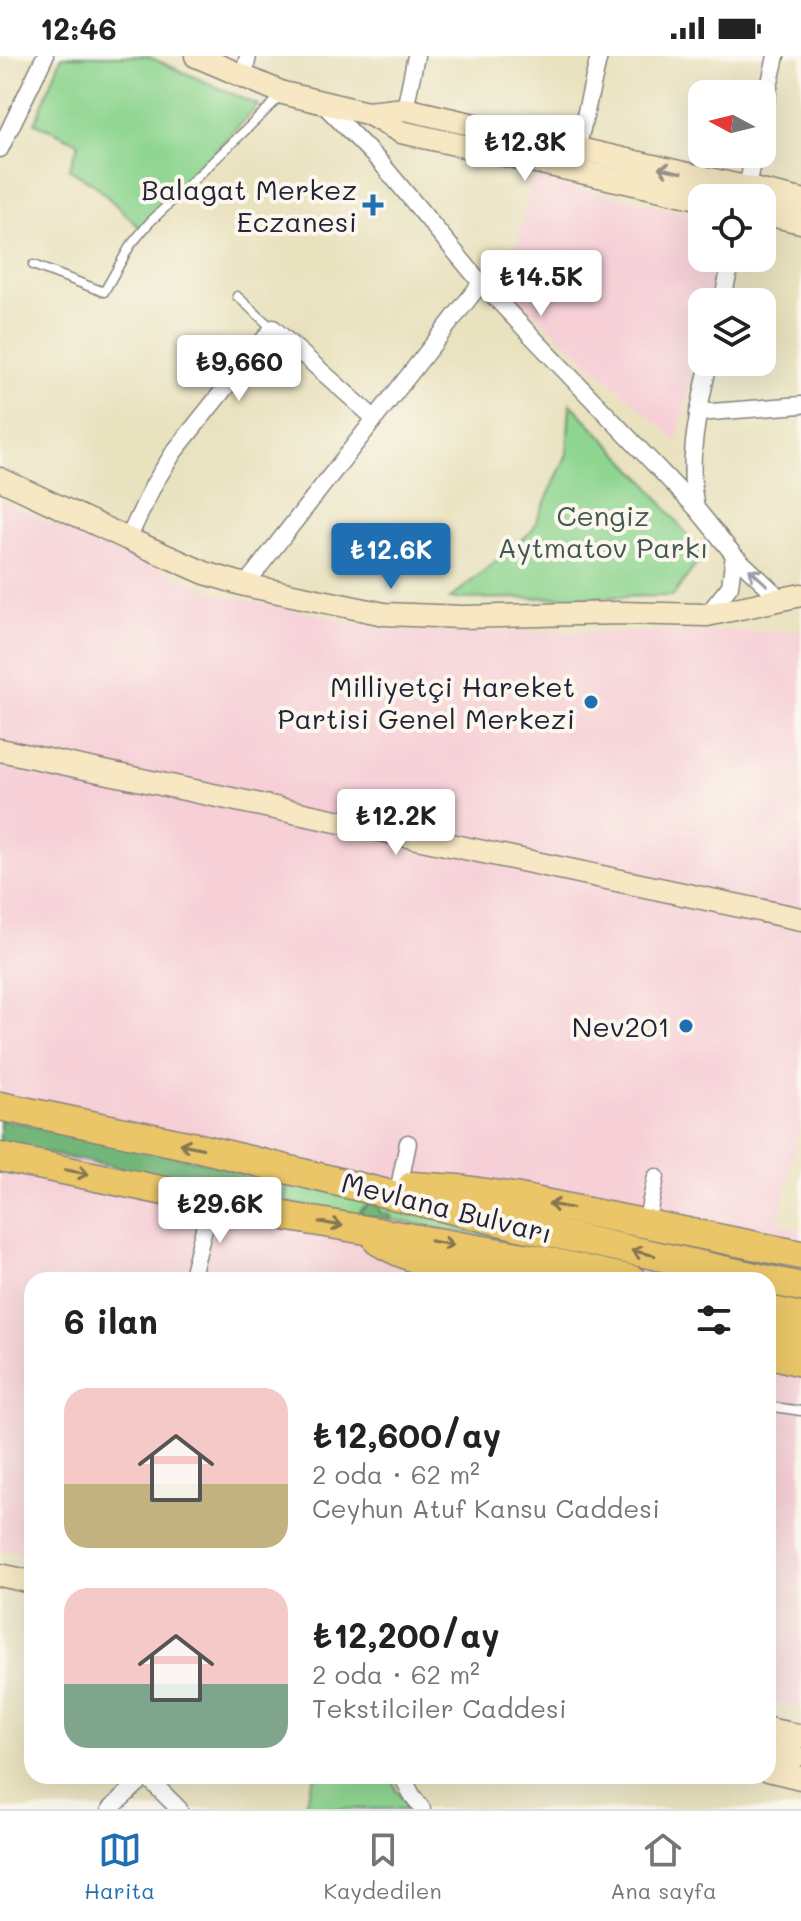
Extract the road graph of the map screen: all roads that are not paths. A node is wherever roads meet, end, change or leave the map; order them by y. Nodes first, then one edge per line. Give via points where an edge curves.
1 (45, 56) edge
2 (196, 56) edge
3 (416, 56) edge
4 (599, 56) edge
5 (776, 56) edge
6 (246, 66) edge
7 (771, 80) edge
8 (283, 93) junction
9 (323, 104) junction
10 (405, 109) junction
11 (367, 113) junction
12 (0, 149) edge
13 (577, 150) junction
14 (711, 184) edge
15 (688, 196) edge
16 (776, 197) edge
17 (801, 200) edge
18 (776, 216) edge
19 (801, 222) edge
20 (33, 265) dead end
21 (481, 283) junction
22 (237, 296) dead end
23 (273, 328) junction
24 (706, 376) edge
25 (801, 405) edge
26 (698, 413) junction
27 (374, 418) junction
28 (0, 479) edge
29 (696, 508) junction
30 (128, 539) junction
31 (734, 555) junction
32 (245, 585) junction
33 (792, 597) edge
34 (707, 615) junction
35 (0, 750) edge
36 (801, 919) edge
37 (0, 1106) edge
38 (408, 1143) dead end
39 (0, 1157) edge
40 (656, 1177) dead end
41 (387, 1188) junction
42 (211, 1201) junction
43 (646, 1223) junction
44 (365, 1230) junction
45 (801, 1255) edge
46 (193, 1272) edge
47 (442, 1272) edge
48 (596, 1272) edge
49 (732, 1272) edge
50 (776, 1282) edge
51 (801, 1287) edge
52 (776, 1312) edge
53 (801, 1317) edge
54 (776, 1336) edge
55 (801, 1341) edge
56 (776, 1355) edge
57 (801, 1362) edge
58 (776, 1407) edge
59 (801, 1411) edge
60 (0, 1575) edge
61 (24, 1580) edge
62 (776, 1738) edge
63 (776, 1754) edge
64 (800, 1765) edge
65 (776, 1769) edge
66 (137, 1784) edge
67 (154, 1784) edge
68 (406, 1784) edge
69 (110, 1809) edge
70 (179, 1809) edge
71 (422, 1809) edge

1 - 12 street
2 - 6 main road
3 - 10 street
4 - 13 street
5 - 7 street
6 - 8 main road
8 - 9 main road
8 - 20 lane via 149,223 104,292
9 - 11 main road
9 - 21 street via 381,163
10 - 11 main road
10 - 13 main road
11 - 15 main road via 401,132
14 -> 13 main road
16 - 17 main road
18 - 19 main road
21 - 27 street
21 - 29 street
22 - 23 lane
23 - 27 street
23 - 30 street via 174,452
24 - 26 street
25 - 26 street
26 - 29 street via 692,464
27 - 32 street
28 - 30 main road
29 - 31 street
30 - 32 main road
33 -> 31 street
31 - 34 street via 730,586
32 - 34 main road via 384,614
33 - 34 main road
35 - 36 main road
41 -> 37 highway, Mevlana Bulvarı
38 - 41 street
39 -> 42 highway, Mevlana Bulvarı
40 - 43 street
43 -> 41 highway via 459,1189
49 -> 41 highway, Mevlana Bulvarı via 515,1225
42 -> 44 highway, Mevlana Bulvarı
42 - 46 street
43 - 45 highway
44 - 47 highway
44 -> 48 highway, Mevlana Bulvarı
51 -> 50 highway, Mevlana Bulvarı
52 - 53 highway
54 - 55 highway
56 - 57 highway
58 - 59 lane
60 - 61 main road
62 - 64 main road
63 - 64 main road
64 - 65 main road
66 - 69 street
67 - 70 street
68 - 71 street

